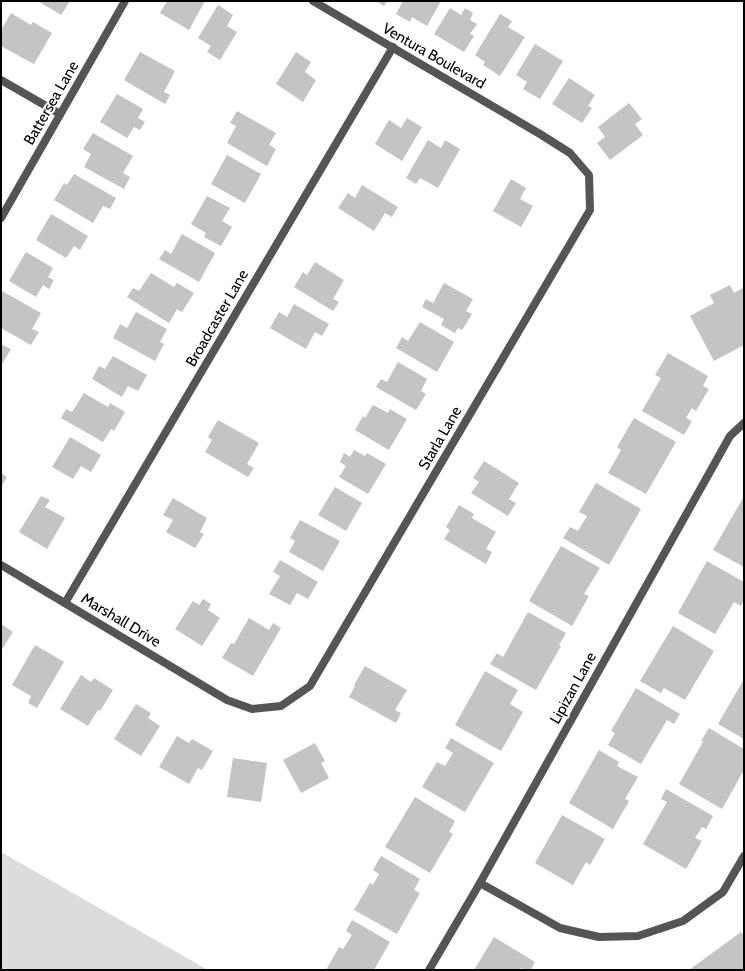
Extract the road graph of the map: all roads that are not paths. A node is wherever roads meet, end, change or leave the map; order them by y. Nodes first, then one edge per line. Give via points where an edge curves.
1 (125, 1) edge
2 (313, 1) edge
3 (392, 48) junction
4 (1, 80) edge
5 (60, 114) junction
6 (540, 134) joint
7 (1, 218) edge
8 (744, 423) edge
9 (1, 565) edge
10 (65, 603) junction
11 (227, 700) joint
12 (744, 856) edge
13 (480, 883) junction
14 (429, 970) edge

1 - 5 street, Battersea Lane
2 - 3 street, Ventura Boulevard
3 - 6 street, Ventura Boulevard
3 - 10 street, Broadcaster Lane
4 - 5 street
5 - 7 street, Battersea Lane
6 - 11 street, Starla Lane via 570,153 589,175 590,210 310,686 281,706 252,709
8 - 13 street, Lipizan Lane via 730,436
9 - 10 street, Marshall Drive
10 - 11 street, Marshall Drive
12 - 13 street via 723,892 683,921 638,936 600,937 560,928
13 - 14 street, Lipizan Lane

